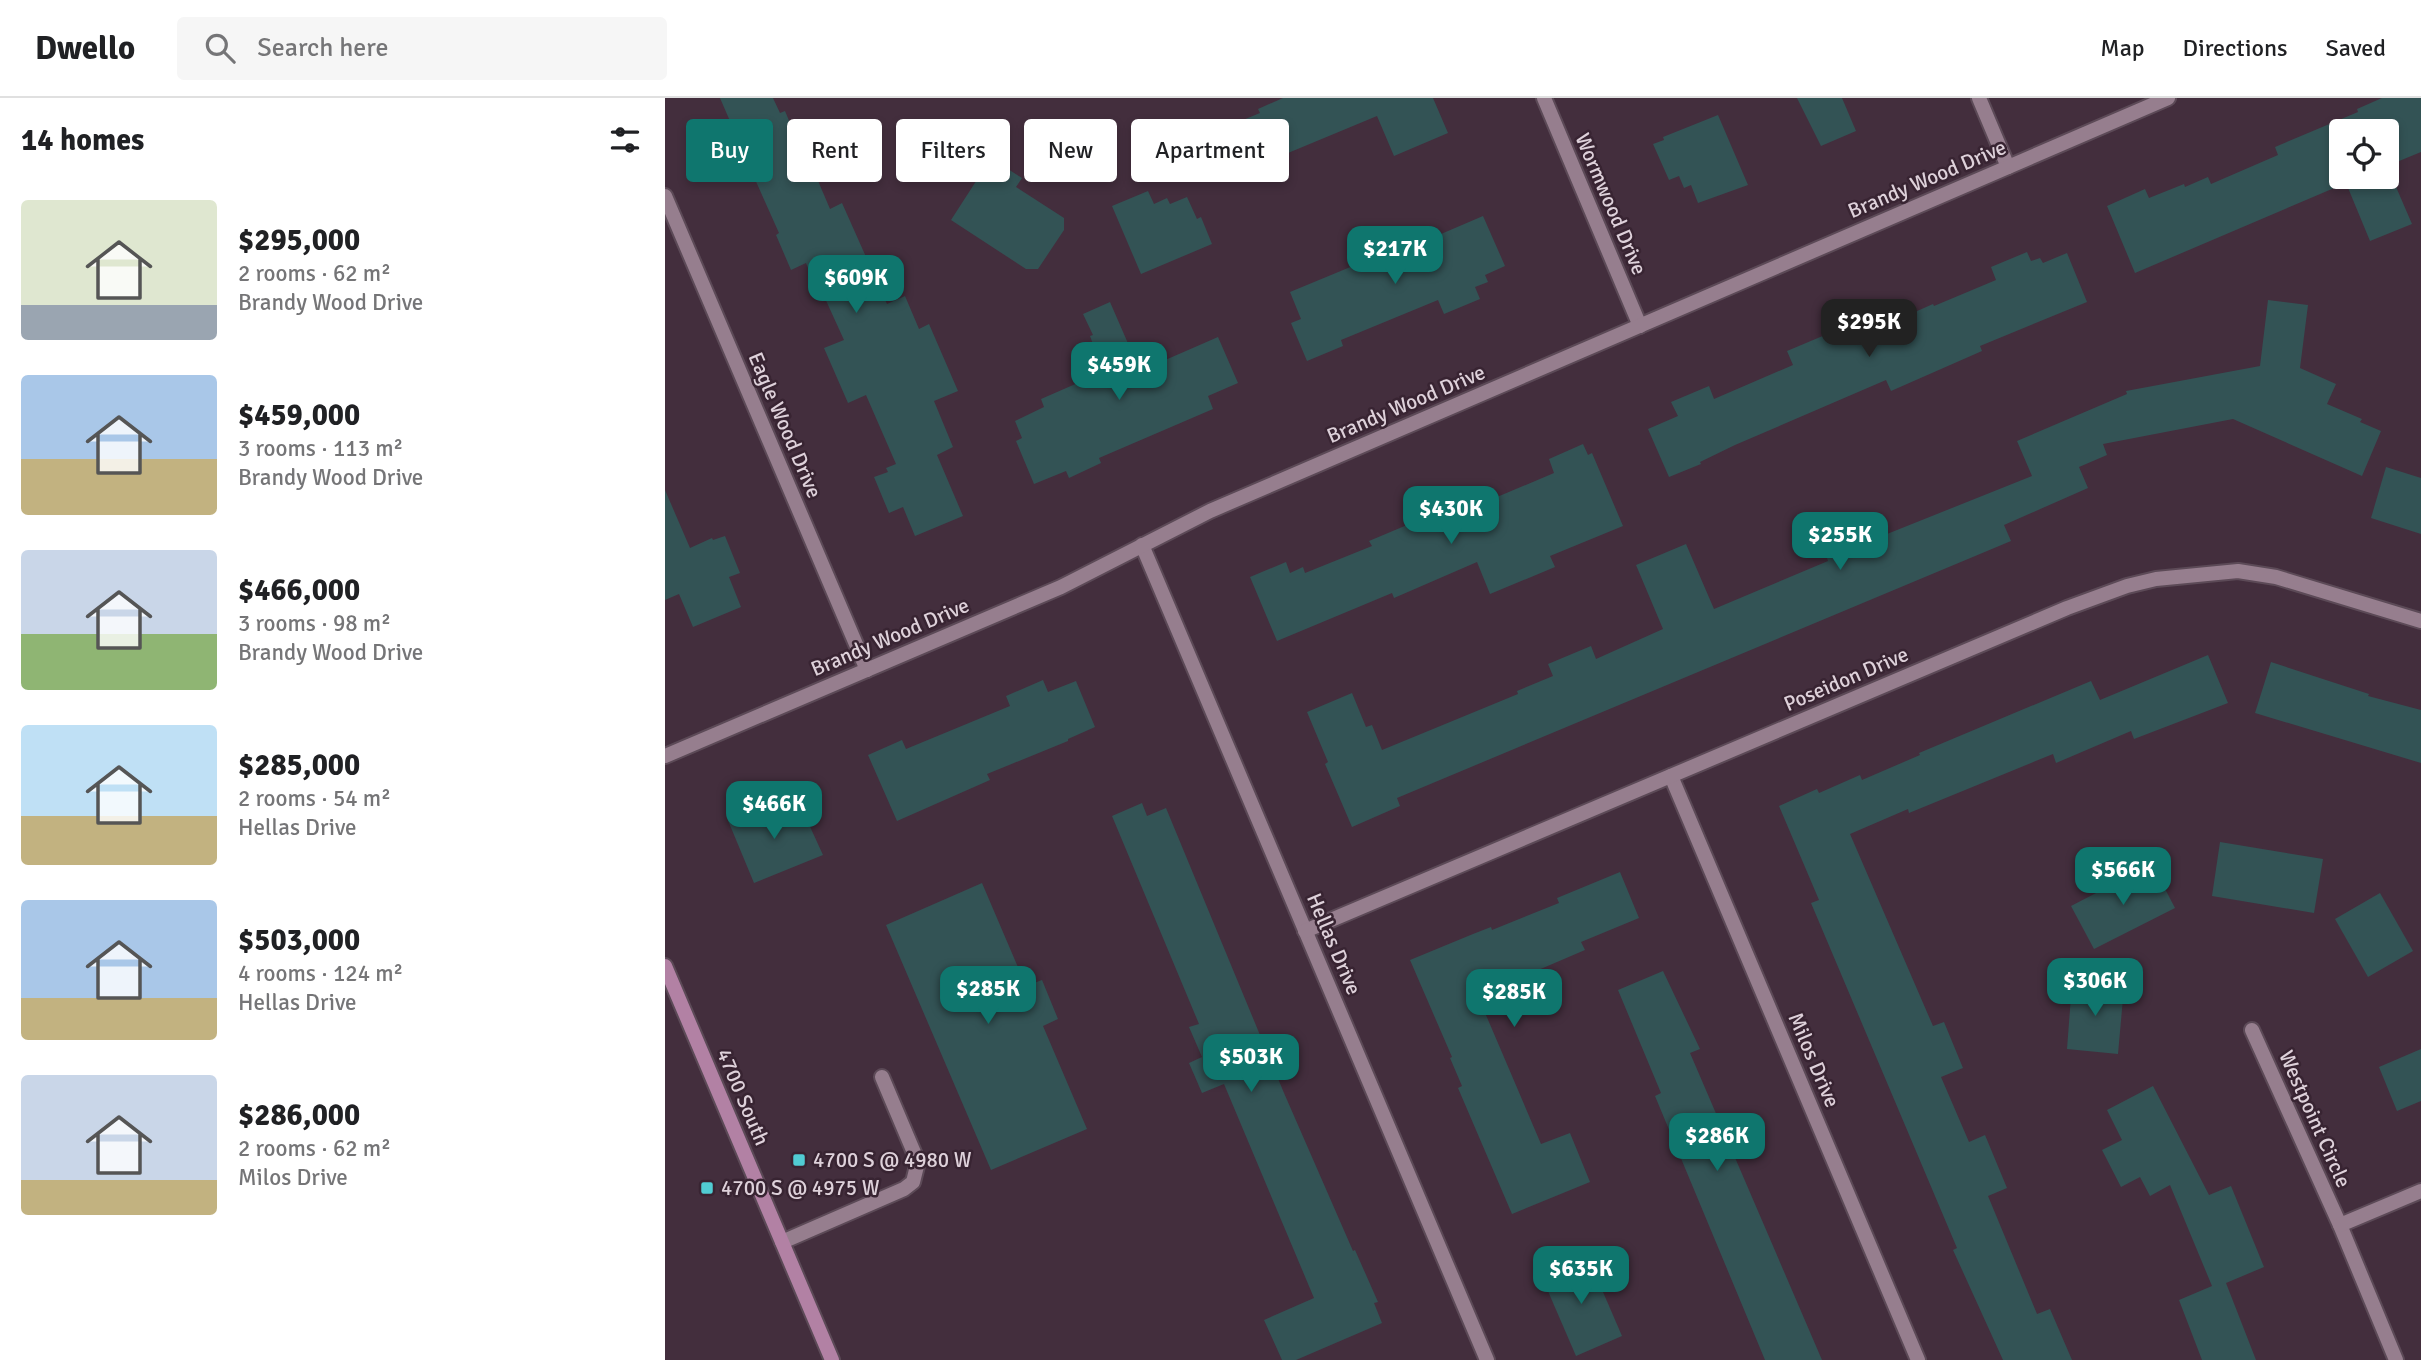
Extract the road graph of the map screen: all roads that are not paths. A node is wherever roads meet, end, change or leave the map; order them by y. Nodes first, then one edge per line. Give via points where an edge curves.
1 (1544, 98) edge
2 (1979, 98) edge
3 (2168, 98) edge
4 (2008, 167) junction
5 (665, 196) edge
6 (1640, 326) junction
7 (1142, 545) junction
8 (2421, 621) edge
9 (867, 670) junction
10 (665, 756) edge
11 (1671, 776) junction
12 (1305, 932) junction
13 (665, 966) edge
14 (2252, 1030) dead end
15 (882, 1077) dead end
16 (2421, 1191) edge
17 (2340, 1225) junction
18 (782, 1242) junction
19 (832, 1360) edge
20 (1487, 1360) edge
21 (1918, 1360) edge
22 (2396, 1360) edge

1 - 6 street, Wormwood Drive
2 - 4 street
3 - 4 street, Brandy Wood Drive
4 - 6 street, Brandy Wood Drive
5 - 9 street, Eagle Wood Drive
6 - 7 street, Brandy Wood Drive via 1210,511
7 - 9 street, Brandy Wood Drive via 1061,587
7 - 12 street, Hellas Drive
8 - 11 street, Poseidon Drive via 2276,577 2238,571 2156,579 2067,608
9 - 10 street, Brandy Wood Drive
11 - 12 street, Poseidon Drive
11 - 21 street, Milos Drive
12 - 20 street, Hellas Drive
13 - 18 main road, 4700 South
14 - 17 street, Westpoint Circle
15 - 18 street via 918,1162 912,1182
16 - 17 street
17 - 22 street, Westpoint Circle
18 - 19 main road, 4700 South

